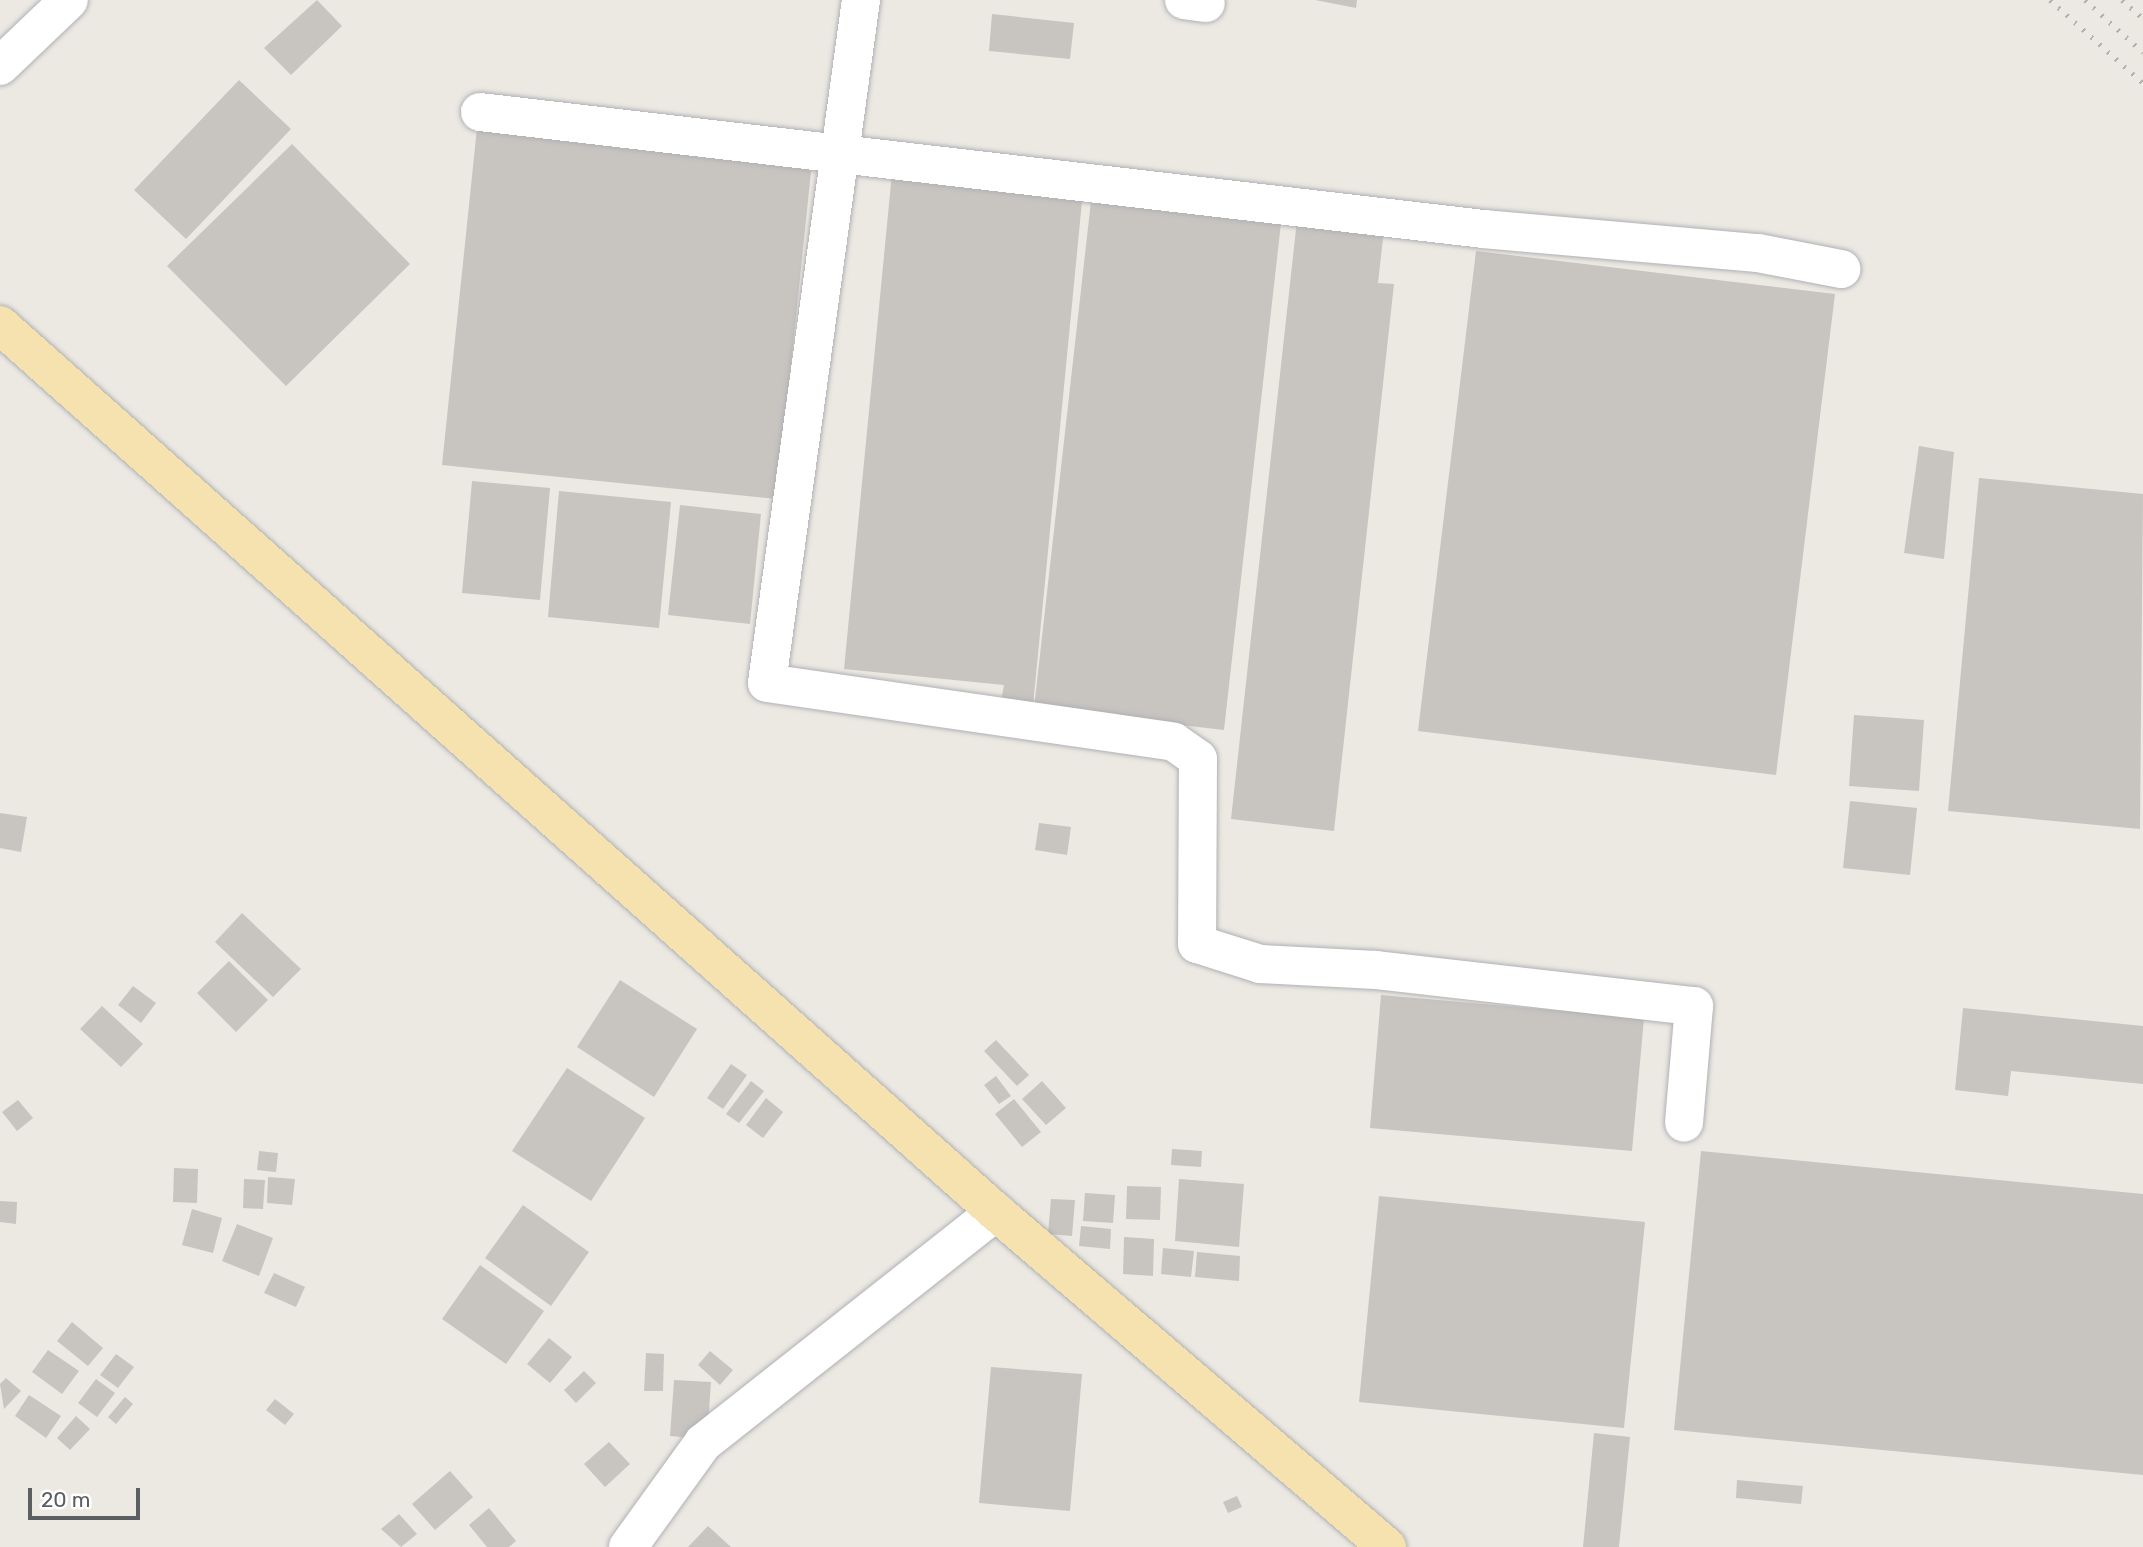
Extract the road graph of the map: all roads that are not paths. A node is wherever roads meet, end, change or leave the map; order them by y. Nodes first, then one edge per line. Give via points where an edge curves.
1 (69, 0) edge
2 (861, 0) edge
3 (0, 65) edge
4 (480, 112) dead end
5 (841, 154) junction
6 (1841, 269) dead end
7 (0, 325) edge
8 (1684, 1123) dead end
9 (996, 1212) junction
10 (628, 1547) edge
11 (1387, 1547) edge

1 - 3 street
2 - 5 street
4 - 5 street
5 - 6 street via 1483,229 1758,253
5 - 8 street via 767,684 1174,742 1198,759 1197,944 1260,964 1376,970 1694,1006
7 - 9 main road
9 - 10 street via 703,1443
9 - 11 main road

